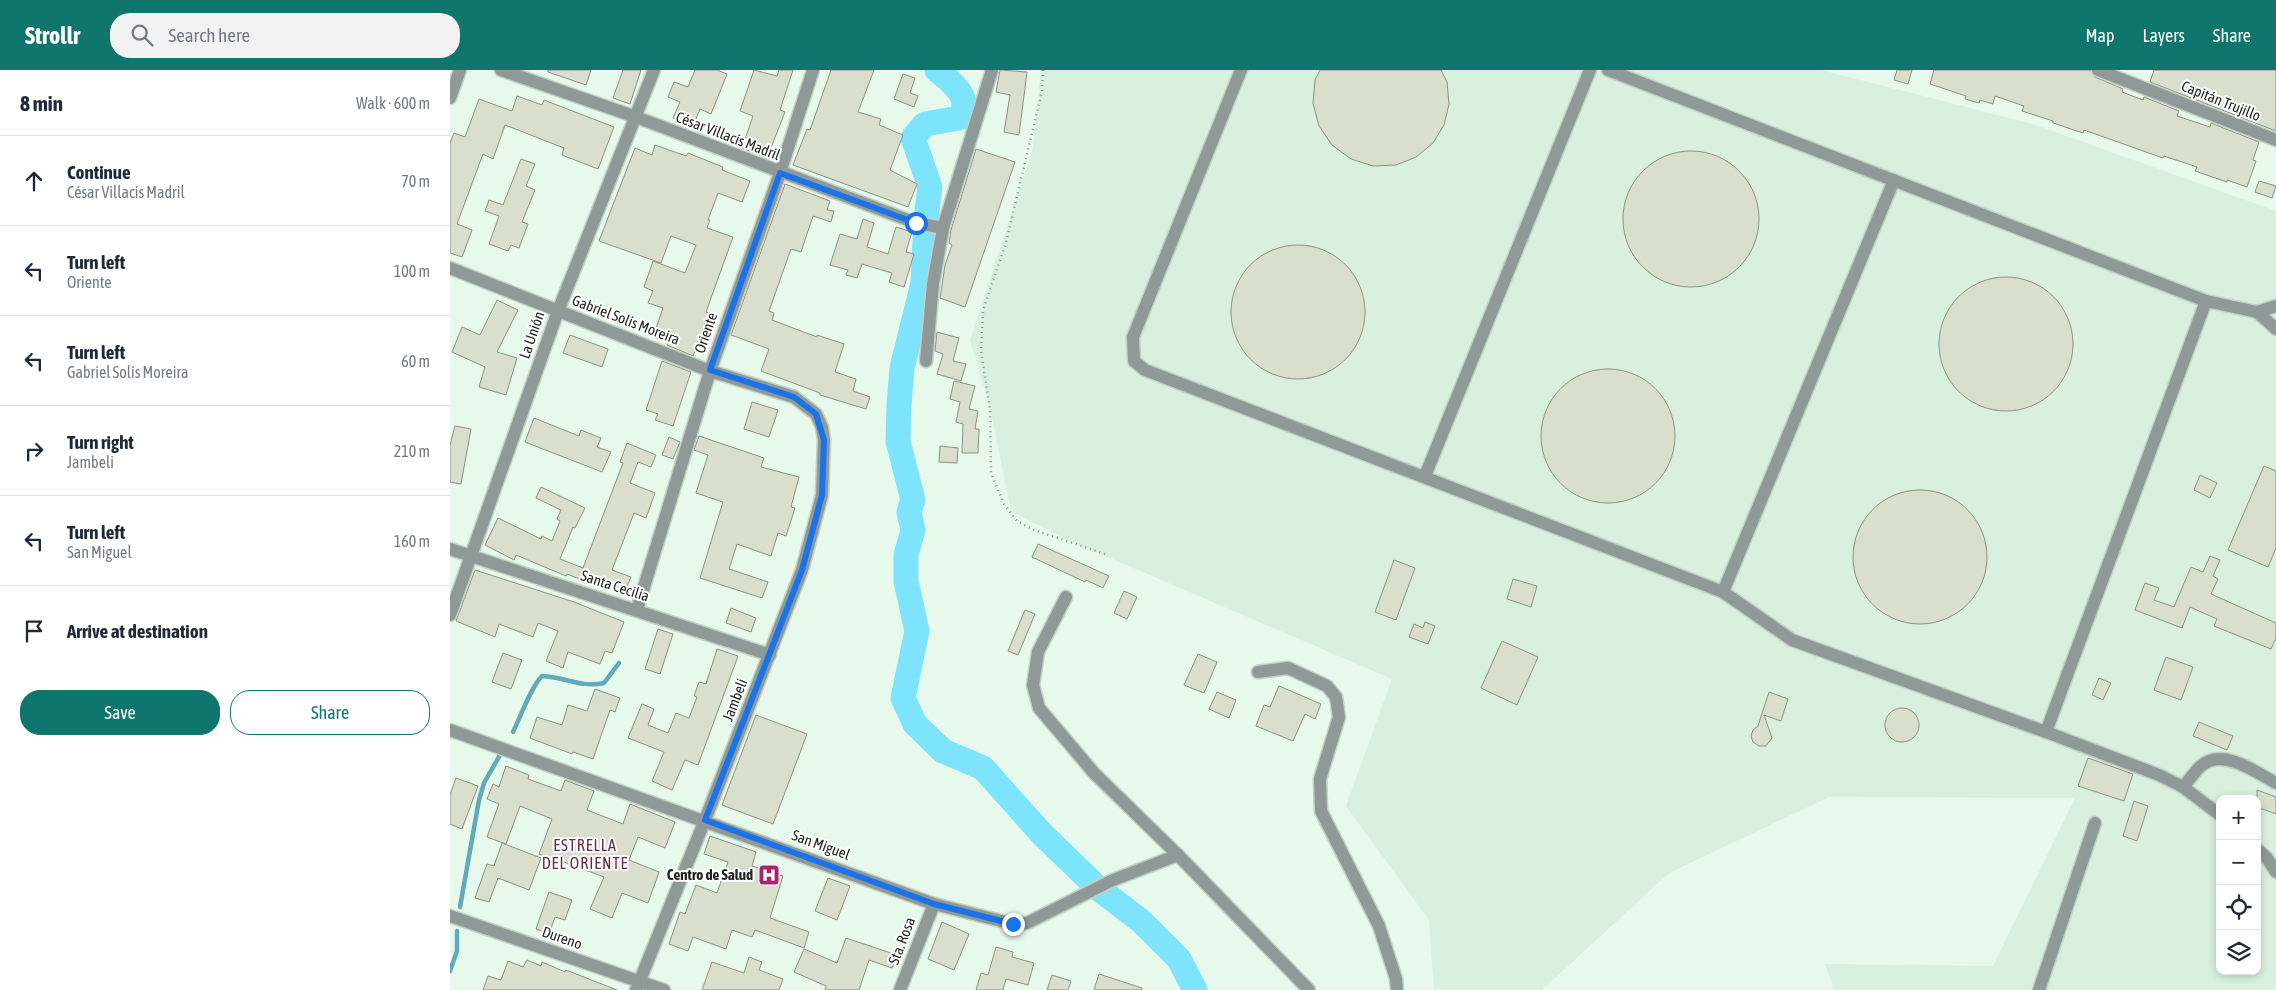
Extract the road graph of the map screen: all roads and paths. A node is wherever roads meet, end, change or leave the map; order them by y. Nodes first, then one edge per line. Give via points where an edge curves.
1 (460, 70) edge
2 (501, 70) edge
3 (654, 70) edge
4 (813, 70) edge
5 (992, 70) edge
6 (1044, 70) edge
7 (1241, 70) edge
8 (1590, 70) edge
9 (1608, 70) edge
10 (2098, 70) edge
11 (450, 98) edge
12 (636, 117) junction
13 (2276, 140) edge
14 (780, 173) junction
15 (1894, 180) junction
16 (938, 227) junction
17 (450, 268) edge
18 (2206, 301) junction
19 (2276, 306) edge
20 (558, 311) junction
21 (2257, 312) junction
22 (2276, 329) edge
23 (926, 361) dead end
24 (710, 370) junction
25 (816, 414) joint
26 (1425, 476) junction
27 (450, 549) edge
28 (1108, 554) dead end
29 (472, 555) junction
30 (1722, 592) junction
31 (1066, 596) dead end
32 (638, 610) junction
33 (450, 615) edge
34 (770, 655) junction
35 (1258, 672) dead end
36 (450, 730) edge
37 (2046, 732) junction
38 (2276, 783) edge
39 (2183, 787) junction
40 (2216, 812) edge
41 (705, 820) junction
42 (2095, 823) dead end
43 (2261, 853) edge
44 (1178, 855) junction
45 (2276, 872) edge
46 (934, 904) junction
47 (450, 916) edge
48 (638, 986) edge
49 (664, 990) edge
50 (900, 990) edge
51 (1308, 990) edge
52 (1398, 990) edge
53 (2038, 990) edge

1 - 11 street
2 - 12 street, César Villacís Madril
3 - 12 street, La Unión
4 - 14 street, Oriente
5 - 16 street
6 - 28 path via 1042,91 1006,242 983,311 981,350 990,410 992,473 1004,504 1018,520 1034,530
7 - 26 street via 1134,337 1134,361 1145,370
8 - 26 street
9 - 15 street
10 - 13 street, Capitán Trujillo
12 - 14 street, César Villacís Madril
12 - 20 street, La Unión
14 - 16 street, César Villacís Madril via 916,223
14 - 24 street, Oriente
15 - 18 street
15 - 30 street
16 - 23 street
17 - 20 street, Gabriel Solís Moreira
18 - 21 street
18 - 37 street
19 - 21 street
20 - 24 street, Gabriel Solís Moreira
20 - 29 street, La Unión
21 - 22 street
24 - 25 street, Gabriel Solís Moreira via 794,397
24 - 32 street, Oriente
25 - 34 street, Jambeli via 824,440 822,495 802,570
26 - 30 street
27 - 29 street, Santa Cecilia
29 - 32 street, Santa Cecilia
29 - 33 street, La Unión
30 - 37 street via 1792,640
31 - 44 street via 1038,652 1033,686 1039,708 1094,773
32 - 34 street, Santa Cecilia
34 - 41 street, Jambeli
35 - 52 street via 1288,668 1327,686 1336,697 1339,717 1320,779 1322,811 1379,926
36 - 41 street, San Miguel
37 - 39 street
38 - 39 street via 2227,759 2214,759 2201,766
39 - 40 street
41 - 46 street, San Miguel
41 - 48 street, Jambeli
42 - 53 street
43 - 45 street
44 - 46 street, San Miguel via 1113,880 1027,923 1013,924
44 - 51 street
46 - 50 street, Sta. Rosa
47 - 48 street, Dureno
48 - 49 street, Dureno

